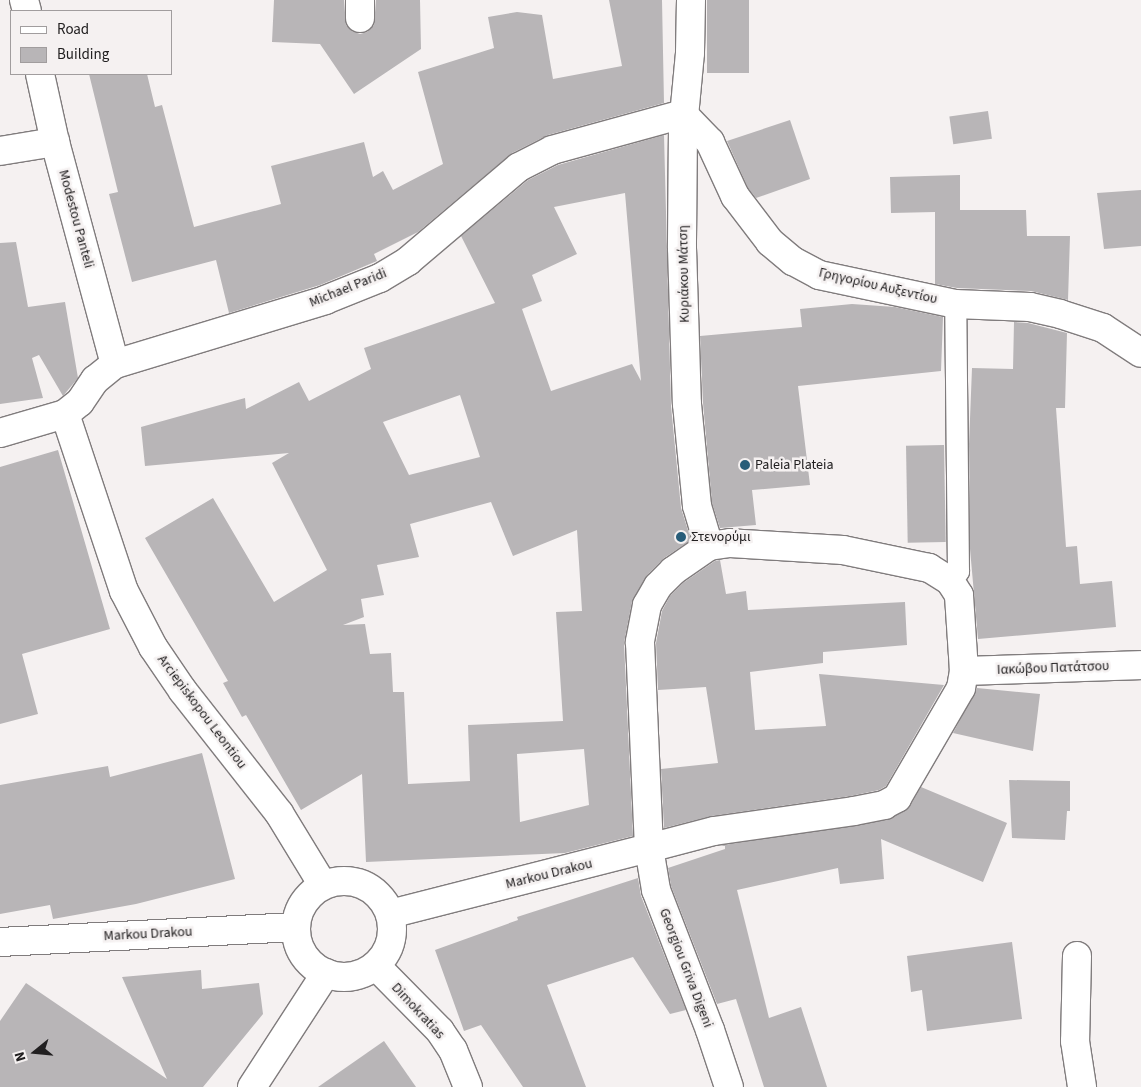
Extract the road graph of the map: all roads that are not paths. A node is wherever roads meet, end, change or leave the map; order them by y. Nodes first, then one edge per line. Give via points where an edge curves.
1 (691, 0) edge
2 (40, 75) edge
3 (683, 114) junction
4 (55, 142) junction
5 (0, 151) edge
6 (954, 304) junction
7 (1141, 353) edge
8 (115, 364) junction
9 (65, 414) junction
10 (0, 433) edge
11 (709, 546) junction
12 (950, 581) junction
13 (1141, 665) edge
14 (964, 671) junction
15 (649, 848) junction
16 (323, 885) junction
17 (390, 914) junction
18 (296, 927) junction
19 (0, 942) edge
20 (1077, 956) dead end
21 (376, 966) junction
22 (326, 974) junction
23 (252, 1087) edge
24 (468, 1087) edge
25 (729, 1087) edge
26 (1082, 1087) edge

1 - 3 street, Κυριάκου Μάτση via 690,53
2 - 4 street, Modestou Panteli
3 - 6 street, Γρηγορίου Αυξεντίου via 710,142 735,196 770,242 793,262 819,275
3 - 8 street, Michael Paridi via 552,150 519,167 408,261 380,278 324,300
3 - 11 street, Κυριάκου Μάτση via 682,248 687,404 697,506
4 - 5 street
4 - 8 street, Modestou Panteli
6 - 7 street, Γρηγορίου Αυξεντίου via 1030,307 1060,314 1103,328
6 - 12 lane via 958,571
8 - 9 street, Michael Paridi via 95,380 80,402
9 - 10 street, Michael Paridi
9 - 16 street, Arciepiskopou Leontiou via 124,591 153,647 183,691 279,813
11 - 12 street via 730,543 843,550 929,568
11 - 15 street, Georgiou Griva Digeni via 673,571 658,586 647,605 640,642
12 - 14 street, Markou Drakou via 959,595
13 - 14 street, Ιακώβου Πατάτσου
14 - 15 street, Markou Drakou via 961,688 898,798 884,805 714,831
15 - 17 street, Markou Drakou
15 - 25 street, Georgiou Griva Digeni via 656,890
16 - 17 street via 348,880 364,884 383,900
16 - 18 street via 305,900
17 - 21 street via 393,930 390,947
18 - 19 street, Markou Drakou
18 - 22 street via 303,955
20 - 26 street via 1075,1041
21 - 22 street via 354,977
21 - 24 street, Dimokratias via 440,1031
22 - 23 street

